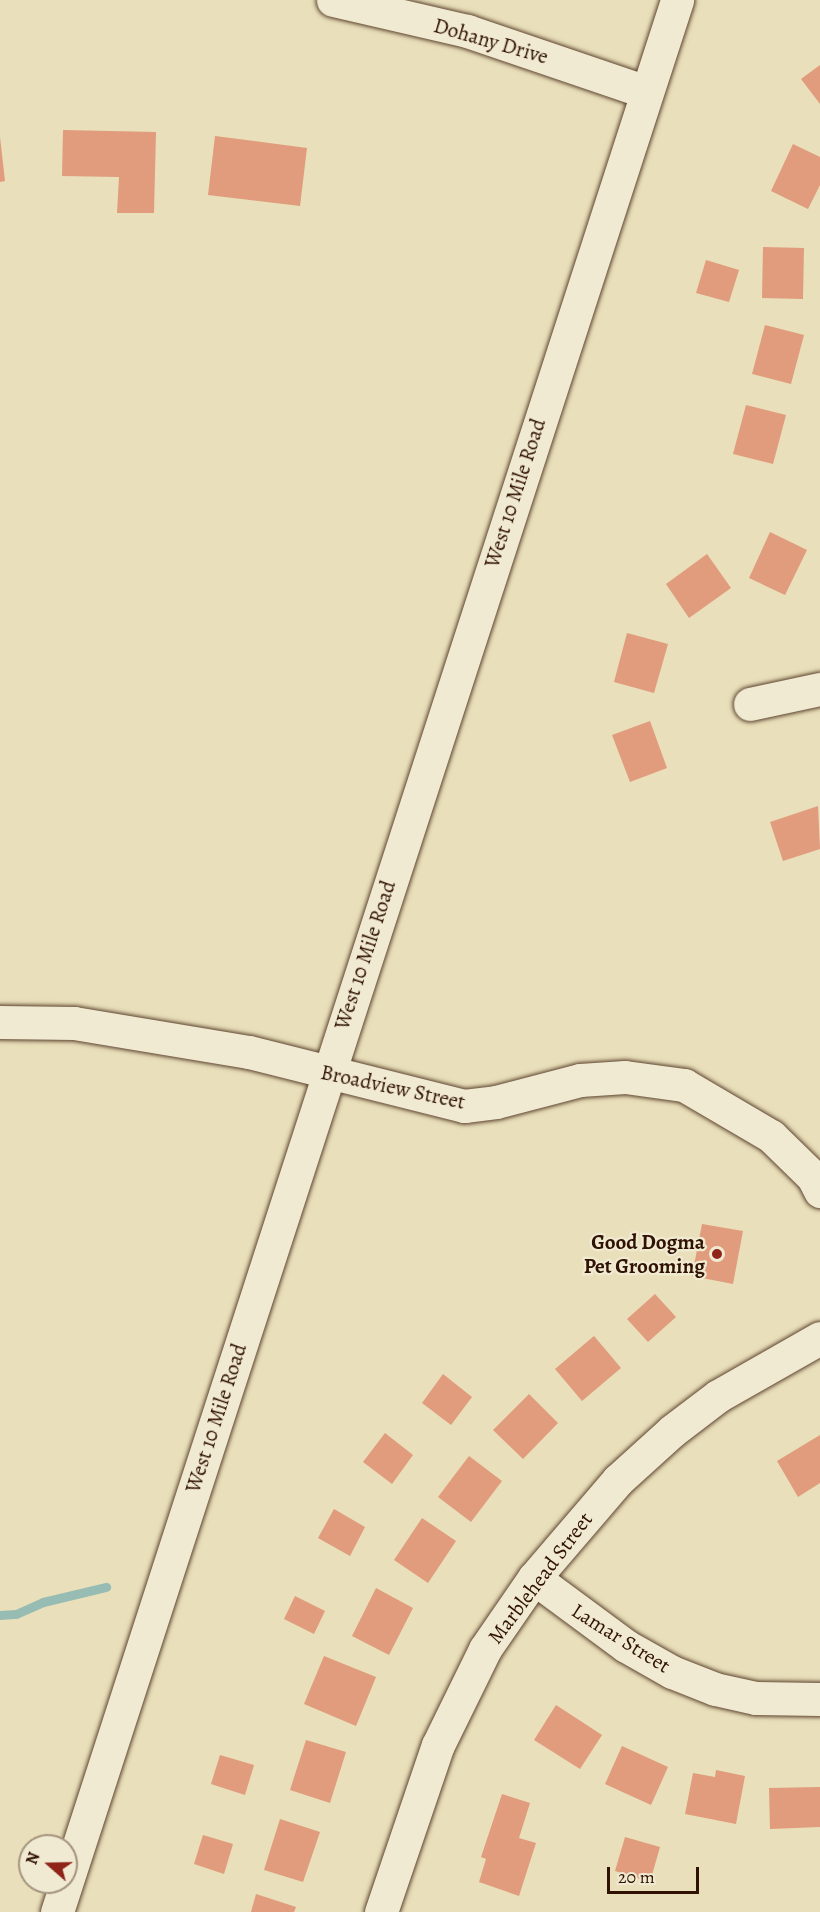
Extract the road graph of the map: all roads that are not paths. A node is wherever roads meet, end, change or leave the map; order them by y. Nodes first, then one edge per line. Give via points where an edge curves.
1 (333, 0) edge
2 (677, 0) edge
3 (646, 93) junction
4 (820, 689) edge
5 (750, 705) dead end
6 (0, 1022) edge
7 (327, 1074) junction
8 (820, 1191) edge
9 (820, 1338) edge
10 (534, 1578) junction
11 (820, 1699) edge
12 (57, 1912) edge
13 (381, 1912) edge

1 - 3 street, Dohany Drive via 467,31
2 - 3 street, West 10 Mile Road
3 - 7 street, West 10 Mile Road
4 - 5 street
6 - 7 street, Broadview Street via 74,1023 143,1033 249,1052
7 - 8 street, Broadview Street via 464,1106 496,1102 580,1080 625,1077 684,1085 771,1136 813,1177
7 - 12 street, West 10 Mile Road
9 - 10 street, Marblehead Street via 718,1396 672,1431 618,1480
10 - 11 street, Lamar Street via 626,1646 672,1672 715,1689 756,1698
10 - 13 street, Marblehead Street via 485,1649 438,1745

